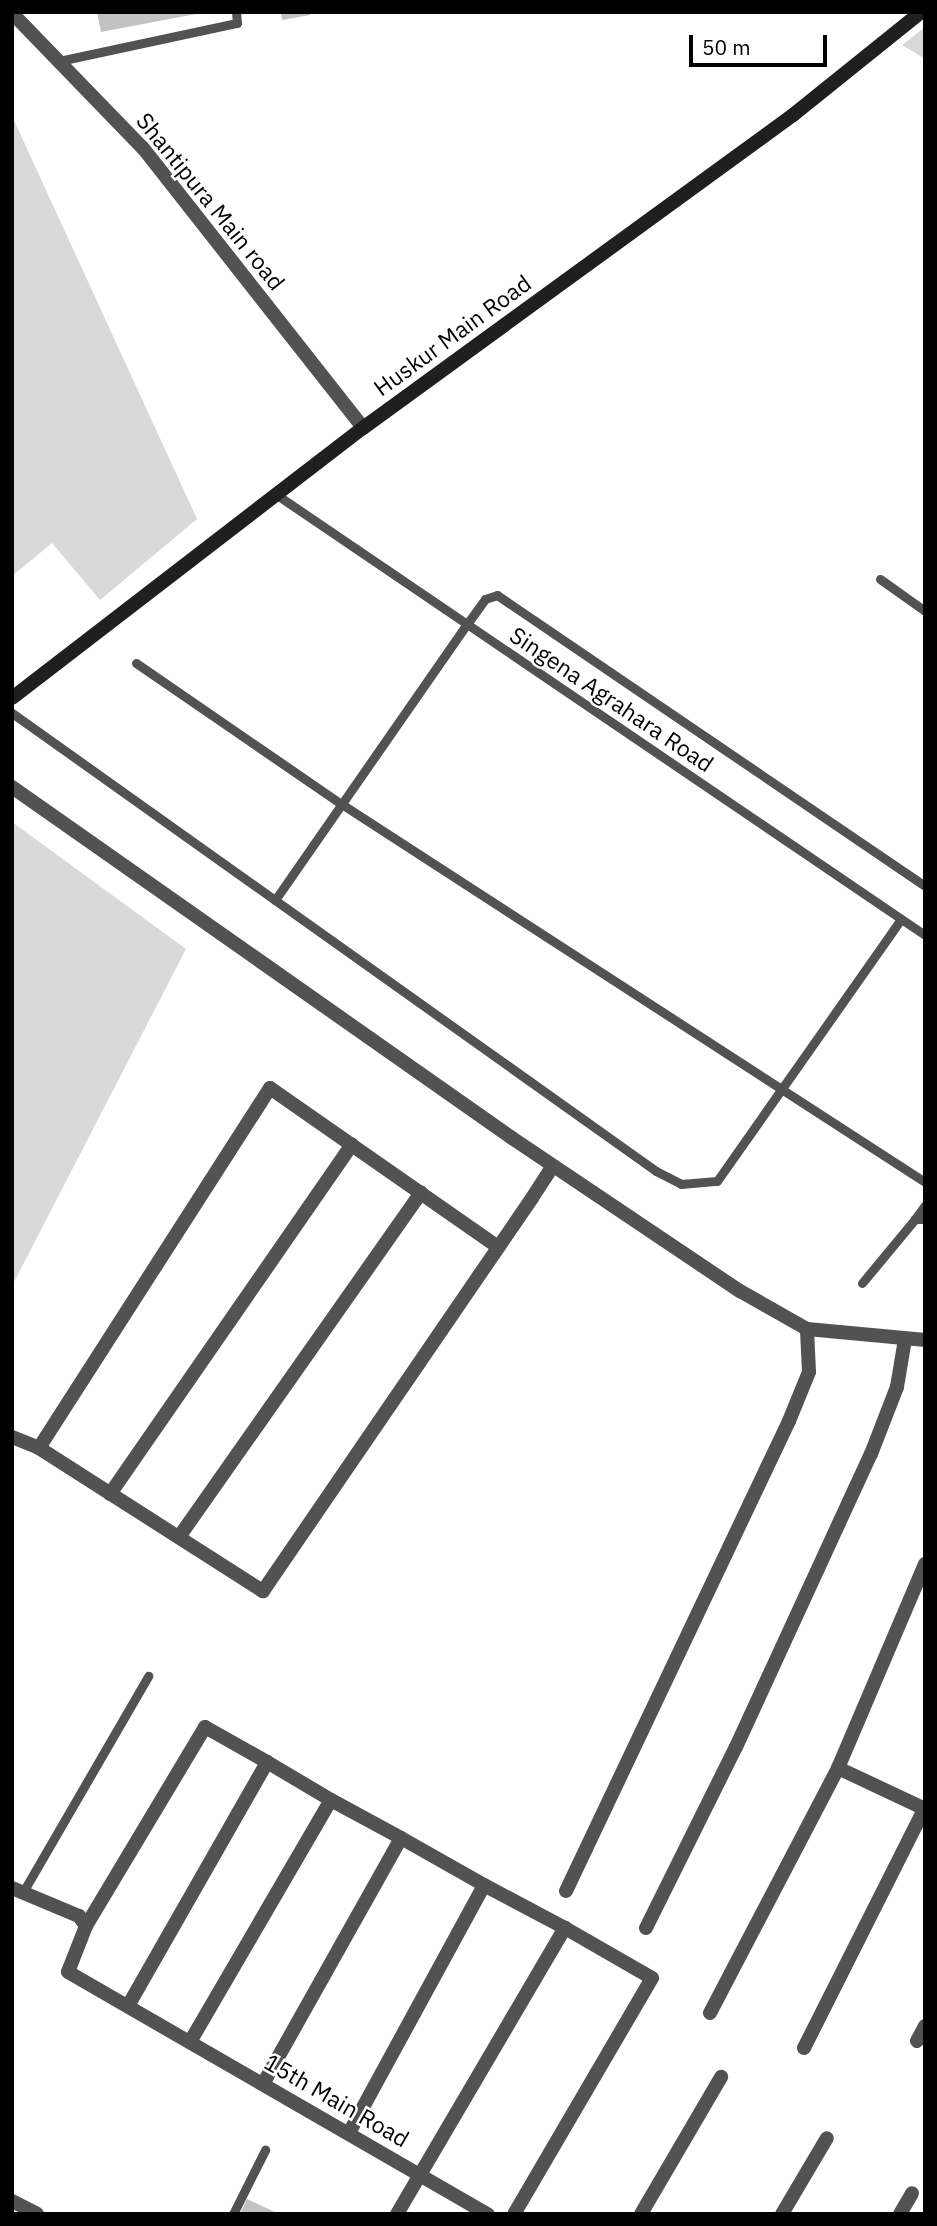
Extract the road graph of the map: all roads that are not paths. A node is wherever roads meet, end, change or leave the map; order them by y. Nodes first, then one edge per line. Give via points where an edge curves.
1 (236, 12) edge
2 (921, 12) edge
3 (12, 13) edge
4 (59, 61) junction
5 (363, 428) junction
6 (277, 495) junction
7 (880, 579) dead end
8 (925, 611) edge
9 (467, 624) junction
10 (136, 663) dead end
11 (12, 698) edge
12 (12, 713) edge
13 (12, 787) edge
14 (340, 803) junction
15 (925, 886) edge
16 (275, 900) junction
17 (901, 919) junction
18 (925, 935) edge
19 (781, 1090) junction
20 (352, 1145) junction
21 (553, 1166) junction
22 (925, 1182) edge
23 (421, 1193) junction
24 (925, 1205) edge
25 (920, 1219) edge
26 (498, 1247) junction
27 (862, 1283) dead end
28 (807, 1329) junction
29 (905, 1339) junction
30 (925, 1340) edge
31 (12, 1437) edge
32 (39, 1448) junction
33 (110, 1494) junction
34 (179, 1537) junction
35 (925, 1564) edge
36 (148, 1676) dead end
37 (267, 1762) junction
38 (838, 1768) junction
39 (331, 1800) junction
40 (924, 1808) edge
41 (401, 1838) junction
42 (484, 1885) junction
43 (18, 1890) edge
44 (566, 1891) dead end
45 (86, 1926) junction
46 (565, 1928) junction
47 (646, 1928) dead end
48 (128, 2006) junction
49 (710, 2013) dead end
50 (925, 2026) edge
51 (917, 2041) dead end
52 (190, 2042) junction
53 (804, 2048) dead end
54 (721, 2077) dead end
55 (263, 2084) junction
56 (349, 2133) junction
57 (827, 2137) dead end
58 (265, 2150) dead end
59 (420, 2174) junction
60 (912, 2193) dead end
61 (12, 2202) edge
62 (37, 2214) edge
63 (233, 2214) edge
64 (397, 2214) edge
65 (488, 2214) edge
66 (514, 2214) edge
67 (641, 2214) edge
68 (782, 2214) edge
69 (900, 2214) edge

1 - 4 lane via 237,23
2 - 5 main road, Huskur Main Road via 793,115
3 - 4 street, Shantipura Main road
4 - 5 street, Shantipura Main road via 143,148
5 - 6 main road, Huskur Main Road
6 - 9 lane, Singena Agrahara Road
6 - 11 main road, Huskur Main Road
7 - 8 lane
9 - 14 lane
9 - 15 lane via 485,599 497,595
9 - 17 lane, Singena Agrahara Road
10 - 14 lane
12 - 16 lane
13 - 21 street
14 - 16 lane
14 - 19 lane
16 - 19 lane via 656,1171 681,1184 717,1181
17 - 18 lane, Singena Agrahara Road
17 - 19 lane
19 - 22 lane
20 - 23 street
20 - 32 street via 270,1088
20 - 33 street
21 - 26 street
21 - 28 street via 740,1291
23 - 26 street
23 - 34 street
24 - 25 lane
25 - 27 lane
26 - 34 street via 263,1591
28 - 29 street
28 - 44 street via 809,1372 789,1421
29 - 30 street
29 - 47 street via 897,1387 871,1454 736,1747
31 - 32 street
32 - 33 street
33 - 34 street
35 - 38 street
36 - 43 lane
37 - 39 street
37 - 45 street via 205,1727
37 - 48 street
38 - 40 street
38 - 49 street
39 - 41 street
39 - 52 street
40 - 53 street
41 - 42 street
41 - 55 street
42 - 46 street
42 - 56 street
43 - 45 street via 79,1916
45 - 48 street, 15th Main Road via 68,1972
46 - 59 street
46 - 66 street via 652,1978
48 - 52 street, 15th Main Road
50 - 51 street
52 - 55 street, 15th Main Road
54 - 67 street
55 - 56 street, 15th Main Road
56 - 59 street, 15th Main Road
57 - 68 street
58 - 63 lane
59 - 64 street
59 - 65 street, 15th Main Road
60 - 69 street
61 - 62 street

